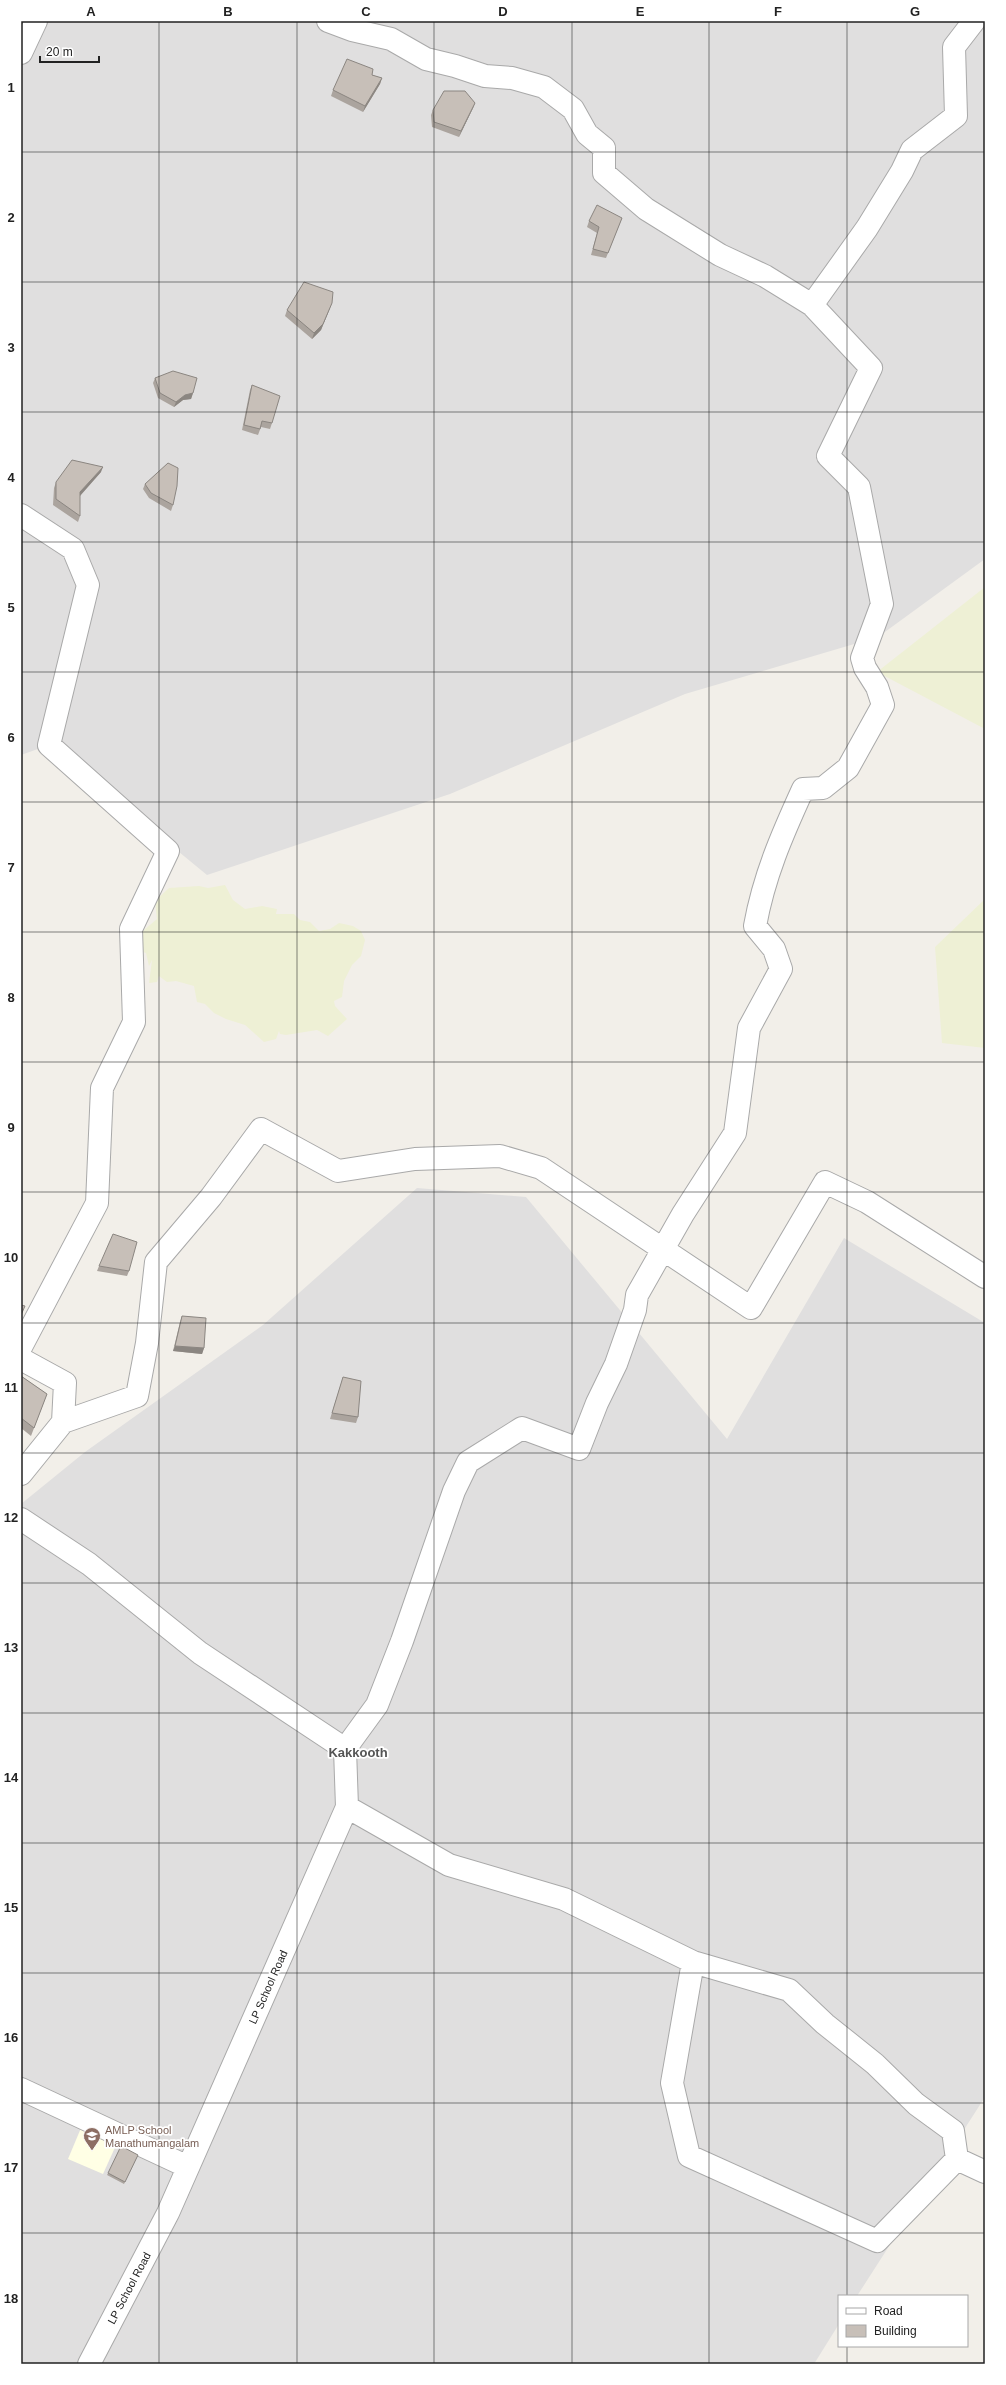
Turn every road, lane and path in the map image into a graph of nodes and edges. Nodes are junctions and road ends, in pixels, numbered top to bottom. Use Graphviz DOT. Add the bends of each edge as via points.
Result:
graph roads {
  1 [pos="36,21"];
  2 [pos="328,21"];
  3 [pos="974,21"];
  4 [pos="21,53"];
  5 [pos="812,305"];
  6 [pos="21,515"];
  7 [pos="663,1249"];
  8 [pos="985,1277"];
  9 [pos="21,1347"];
  10 [pos="21,1359"];
  11 [pos="63,1422"];
  12 [pos="21,1474"];
  13 [pos="21,1519"];
  14 [pos="345,1749"];
  15 [pos="347,1807"];
  16 [pos="693,1962"];
  17 [pos="21,2088"];
  18 [pos="957,2159"];
  19 [pos="188,2167"];
  20 [pos="985,2172"];
  21 [pos="89,2364"];
  1 -- 4 [label="street"];
  2 -- 5 [label="street" via="391,40 426,59 485,76 512,78 544,87 573,109 587,134 604,148 604,173 646,209 720,255 765,276"];
  3 -- 5 [label="street" via="954,47 956,116 912,150 867,228"];
  5 -- 7 [label="street" via="871,368 828,456 860,487 882,604 862,658 883,705 848,768 823,788 803,789 784,830 761,891 755,926 774,949 781,969 749,1028 735,1133"];
  6 -- 9 [label="street" via="73,549 88,585 49,745 168,851 131,929 134,1022 102,1088 97,1203"];
  7 -- 8 [label="street" via="751,1308 825,1182 867,1202"];
  7 -- 11 [label="street" via="541,1168 500,1156 415,1158 338,1171 261,1129 211,1197 156,1262 147,1343 137,1396"];
  7 -- 14 [label="street" via="637,1295 635,1310 616,1364 578,1449 522,1428 468,1462 454,1491 377,1705"];
  10 -- 11 [label="street" via="65,1383"];
  11 -- 12 [label="street"];
  13 -- 14 [label="street" via="89,1564 200,1653"];
  14 -- 15 [label="street"];
  15 -- 16 [label="street" via="450,1865 564,1899"];
  15 -- 19 [label="street, LP School Road"];
  16 -- 18 [label="street" via="790,1990 825,2024 876,2064 916,2104 953,2131"];
  16 -- 18 [label="street" via="672,2083 689,2156 877,2241"];
  17 -- 19 [label="street"];
  18 -- 20 [label="street"];
  19 -- 21 [label="street, LP School Road" via="168,2213"];
}
